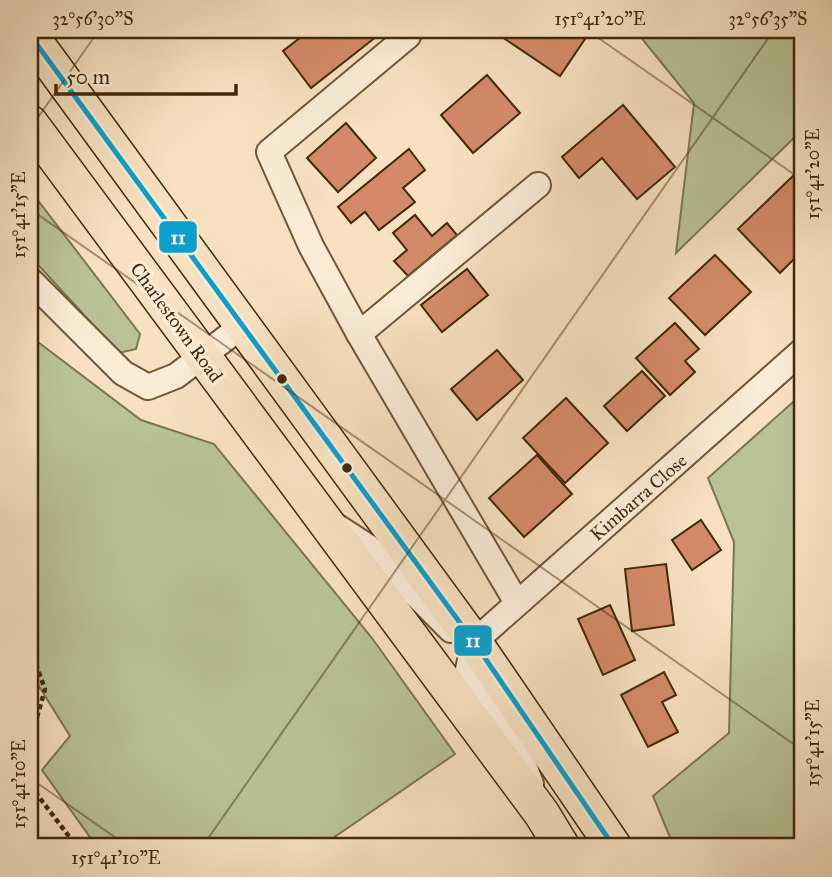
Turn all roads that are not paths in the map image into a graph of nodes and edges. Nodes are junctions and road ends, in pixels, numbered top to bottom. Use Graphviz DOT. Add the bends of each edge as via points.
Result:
graph roads {
  1 [pos="30,35"];
  2 [pos="408,36"];
  3 [pos="30,123"];
  4 [pos="538,185"];
  5 [pos="30,280"];
  6 [pos="242,326"];
  7 [pos="359,334"];
  8 [pos="802,351"];
  9 [pos="201,356"];
  10 [pos="326,520"];
  11 [pos="517,603"];
  12 [pos="474,642"];
  13 [pos="542,814"];
  14 [pos="562,847"];
  15 [pos="614,847"];
  1 -- 6 [label="highway, Charlestown Road"];
  2 -- 7 [label="street" via="270,152 312,246"];
  3 -- 9 [label="highway, Charlestown Road"];
  4 -- 7 [label="street"];
  5 -- 9 [label="street" via="136,383 148,387 161,384"];
  6 -- 9 [label="street"];
  6 -- 12 [label="highway, Charlestown Road"];
  7 -- 11 [label="street"];
  8 -- 11 [label="street, Kimbarra Close"];
  9 -- 10 [label="highway, Charlestown Road"];
  10 -- 12 [label="street, Charlestown Road" via="367,546 446,627"];
  10 -- 13 [label="highway, Charlestown Road"];
  11 -- 12 [label="street, Kimbarra Close"];
  12 -- 13 [label="street, Charlestown Road" via="467,674 515,741"];
  12 -- 15 [label="highway, Charlestown Road"];
  13 -- 14 [label="highway, Charlestown Road"];
}
